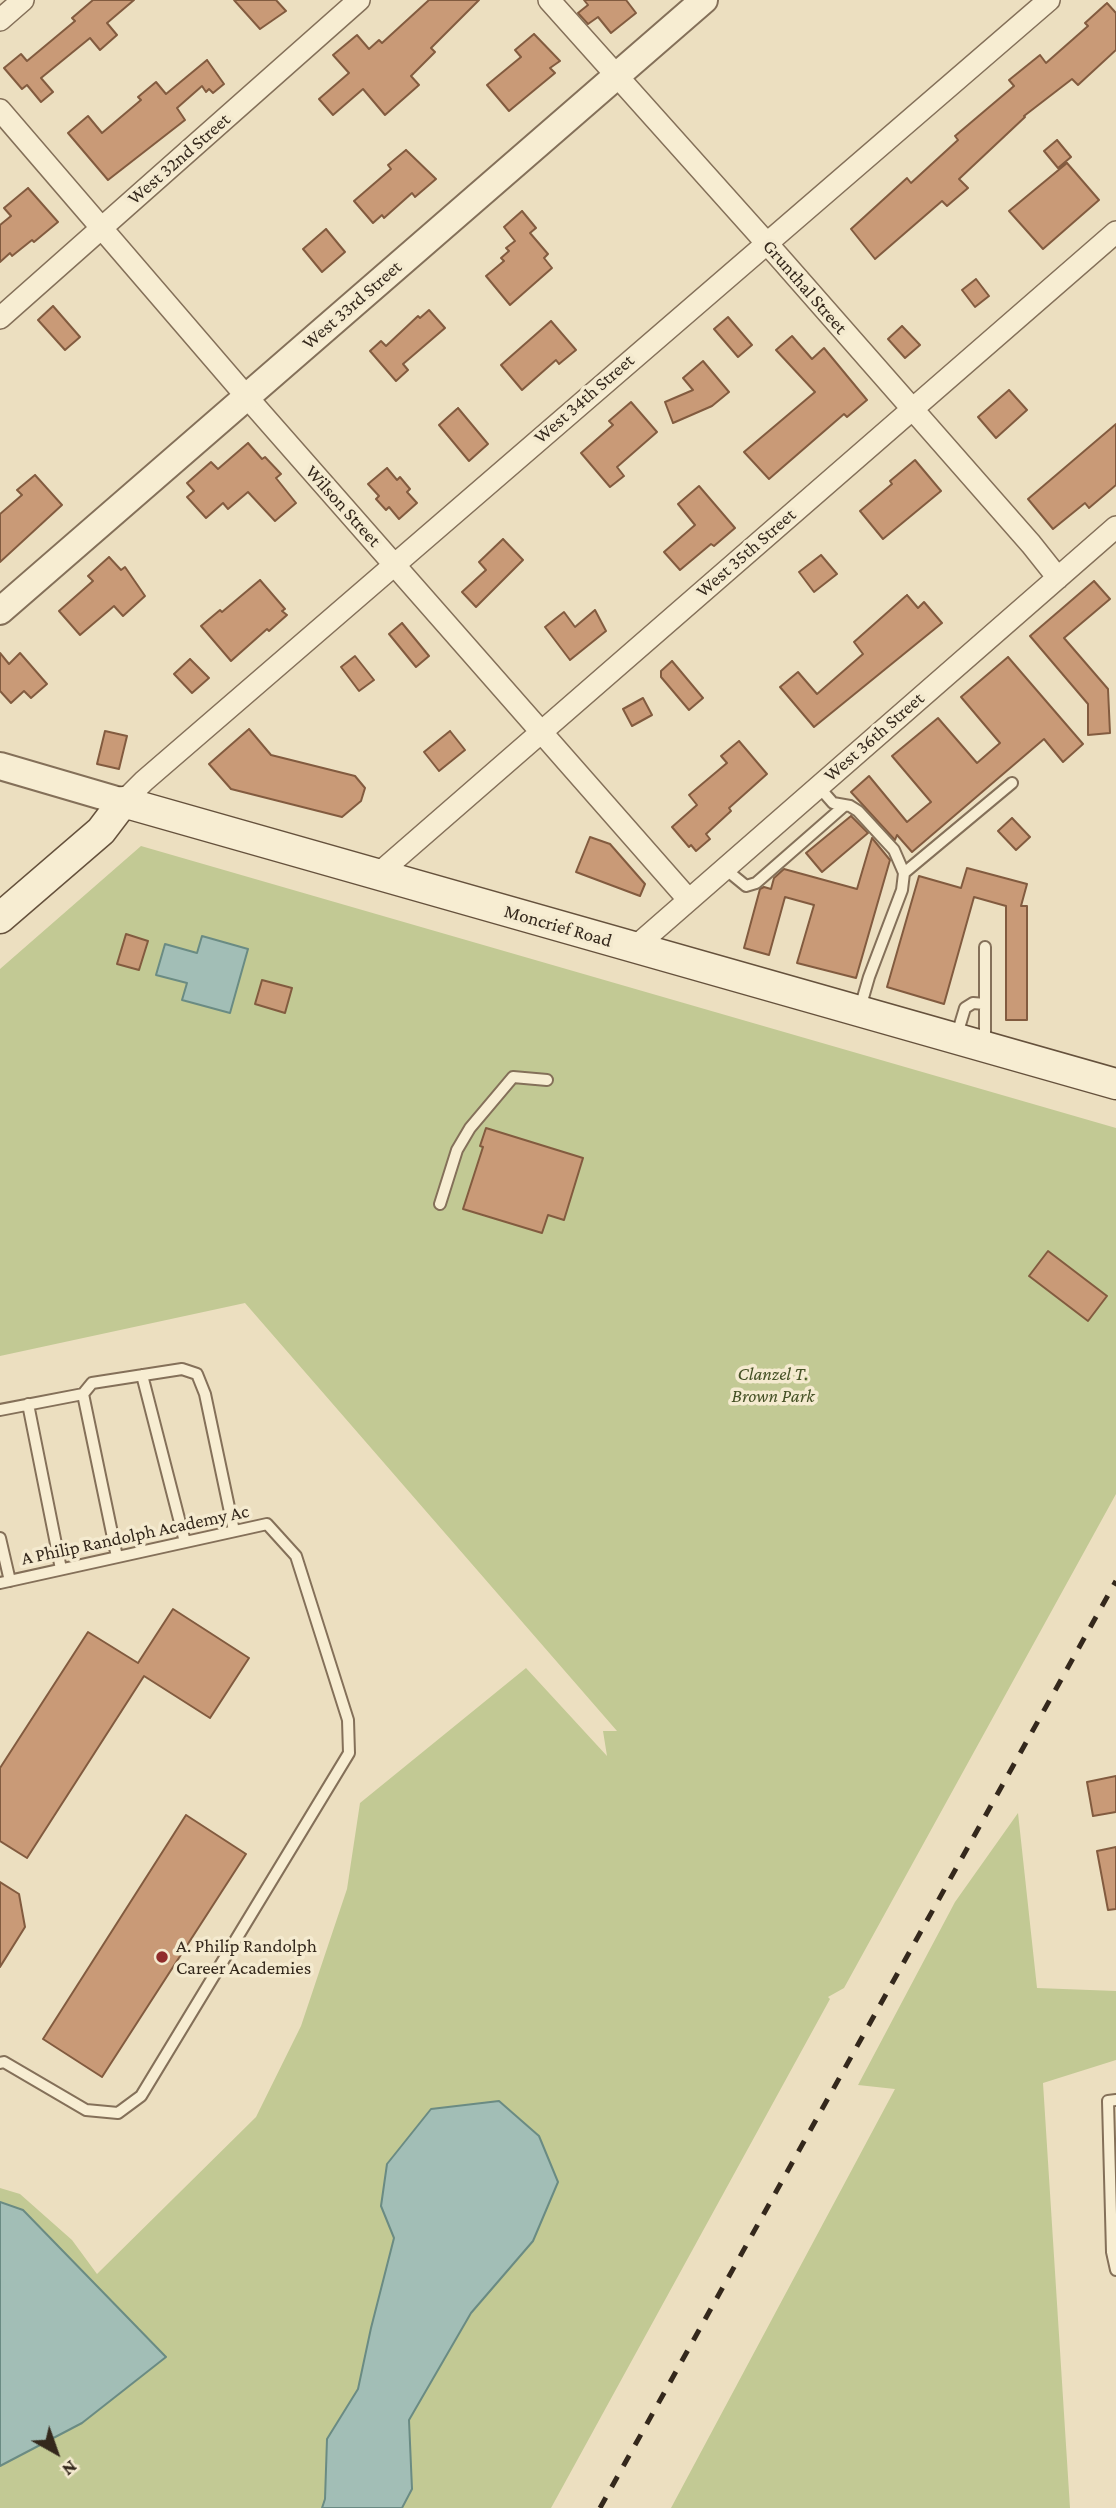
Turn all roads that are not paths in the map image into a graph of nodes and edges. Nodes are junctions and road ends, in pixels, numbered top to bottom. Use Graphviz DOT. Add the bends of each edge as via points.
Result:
graph roads {
  1 [pos="23,0"];
  2 [pos="359,0"];
  3 [pos="549,0"];
  4 [pos="704,0"];
  5 [pos="1049,0"];
  6 [pos="0,20"];
  7 [pos="617,76"];
  8 [pos="0,110"];
  9 [pos="103,227"];
  10 [pos="1116,232"];
  11 [pos="766,242"];
  12 [pos="0,318"];
  13 [pos="246,396"];
  14 [pos="912,409"];
  15 [pos="1114,533"];
  16 [pos="394,564"];
  17 [pos="1058,578"];
  18 [pos="0,611"];
  19 [pos="541,732"];
  20 [pos="0,766"];
  21 [pos="1012,783"];
  22 [pos="818,786"];
  23 [pos="123,803"];
  24 [pos="844,806"];
  25 [pos="724,868"];
  26 [pos="904,873"];
  27 [pos="377,875"];
  28 [pos="688,899"];
  29 [pos="0,918"];
  30 [pos="985,947"];
  31 [pos="634,948"];
  32 [pos="985,1003"];
  33 [pos="859,1011"];
  34 [pos="955,1039"];
  35 [pos="985,1046"];
  36 [pos="547,1080"];
  37 [pos="1116,1084"];
  38 [pos="440,1204"];
  39 [pos="142,1375"];
  40 [pos="83,1394"];
  41 [pos="28,1404"];
  42 [pos="0,1410"];
  43 [pos="234,1531"];
  44 [pos="0,1538"];
  45 [pos="185,1542"];
  46 [pos="117,1557"];
  47 [pos="61,1569"];
  48 [pos="5,1582"];
  49 [pos="0,2063"];
  50 [pos="1116,2100"];
  51 [pos="1116,2270"];
  1 -- 6 [label="street"];
  2 -- 9 [label="street, West 32nd Street"];
  3 -- 7 [label="street, Grunthal Street"];
  4 -- 7 [label="street, West 33rd Street"];
  5 -- 11 [label="street, West 34th Street"];
  7 -- 11 [label="street, Grunthal Street"];
  7 -- 13 [label="street, West 33rd Street"];
  8 -- 9 [label="street, Wilson Street"];
  9 -- 12 [label="street, West 32nd Street"];
  9 -- 13 [label="street, Wilson Street"];
  10 -- 14 [label="street, West 35th Street"];
  11 -- 14 [label="street, Grunthal Street"];
  11 -- 16 [label="street, West 34th Street"];
  13 -- 16 [label="street, Wilson Street"];
  13 -- 18 [label="street, West 33rd Street"];
  14 -- 17 [label="street, Grunthal Street"];
  14 -- 19 [label="street, West 35th Street"];
  15 -- 17 [label="street, West 36th Street"];
  16 -- 19 [label="street, Wilson Street"];
  16 -- 23 [label="street, West 34th Street"];
  17 -- 22 [label="street, West 36th Street"];
  19 -- 27 [label="street, West 35th Street"];
  19 -- 28 [label="street, Wilson Street"];
  20 -- 23 [label="street, Moncrief Road"];
  21 -- 26 [label="lane"];
  22 -- 24 [label="lane" via="833,803"];
  22 -- 25 [label="street, West 36th Street"];
  23 -- 27 [label="main road, Moncrief Road"];
  23 -- 29 [label="main road" via="101,831"];
  24 -- 25 [label="lane" via="756,883 746,886"];
  24 -- 26 [label="lane" via="859,811 894,850"];
  25 -- 28 [label="street, West 36th Street"];
  26 -- 33 [label="lane"];
  27 -- 31 [label="main road, Moncrief Road"];
  28 -- 31 [label="street, West 36th Street"];
  30 -- 32 [label="lane"];
  31 -- 33 [label="main road, Moncrief Road"];
  32 -- 34 [label="lane" via="965,1007"];
  32 -- 35 [label="lane"];
  33 -- 34 [label="main road, Moncrief Road"];
  34 -- 35 [label="main road, Moncrief Road"];
  35 -- 37 [label="main road, Moncrief Road"];
  36 -- 38 [label="lane" via="513,1077 457,1150"];
  39 -- 40 [label="lane" via="92,1383"];
  39 -- 43 [label="lane" via="183,1369 197,1374"];
  39 -- 45 [label="lane"];
  40 -- 41 [label="lane"];
  40 -- 46 [label="lane"];
  41 -- 42 [label="lane"];
  41 -- 47 [label="lane"];
  43 -- 45 [label="lane, A Philip Randolph Academy Ac"];
  43 -- 49 [label="lane, A Philip Randolph Academy Ac" via="267,1524 296,1556 348,1720 349,1753 141,2096 118,2113 86,2110"];
  44 -- 48 [label="lane"];
  45 -- 46 [label="lane, A Philip Randolph Academy Ac"];
  46 -- 47 [label="lane, A Philip Randolph Academy Ac"];
  47 -- 48 [label="lane, A Philip Randolph Academy Ac"];
  50 -- 51 [label="lane" via="1108,2101"];
}
